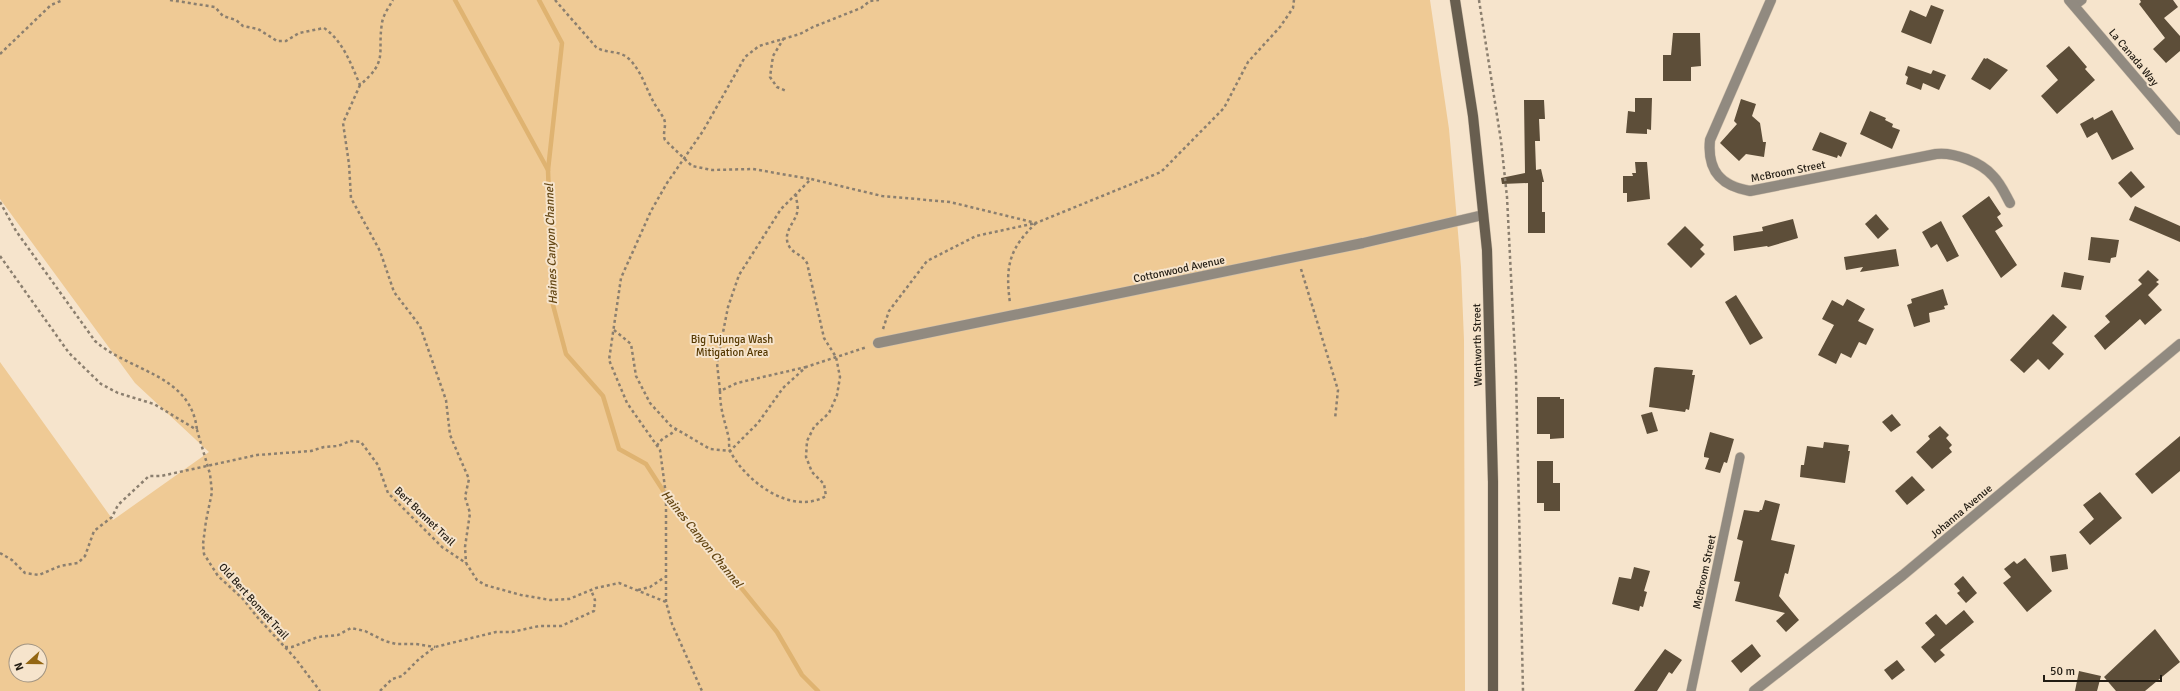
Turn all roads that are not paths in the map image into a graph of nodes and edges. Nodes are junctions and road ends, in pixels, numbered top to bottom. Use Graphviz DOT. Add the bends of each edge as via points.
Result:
graph roads {
  1 [pos="1455,0"];
  2 [pos="1771,0"];
  3 [pos="2075,2"];
  4 [pos="2180,130"];
  5 [pos="2010,203"];
  6 [pos="1483,214"];
  7 [pos="878,343"];
  8 [pos="2180,344"];
  9 [pos="1740,457"];
  10 [pos="1493,691"];
  11 [pos="1691,691"];
  12 [pos="1754,691"];
  1 -- 6 [label="main road, Wentworth Street"];
  2 -- 5 [label="street, McBroom Street" via="1710,140 1711,164 1726,184 1750,191 1950,153 1984,168 1994,176"];
  3 -- 4 [label="street, La Canada Way"];
  6 -- 7 [label="street, Cottonwood Avenue" via="1297,257"];
  6 -- 10 [label="main road, Wentworth Street" via="1487,250 1493,482"];
  8 -- 12 [label="street, Johanna Avenue" via="1903,575"];
  9 -- 11 [label="lane, McBroom Street"];
}
